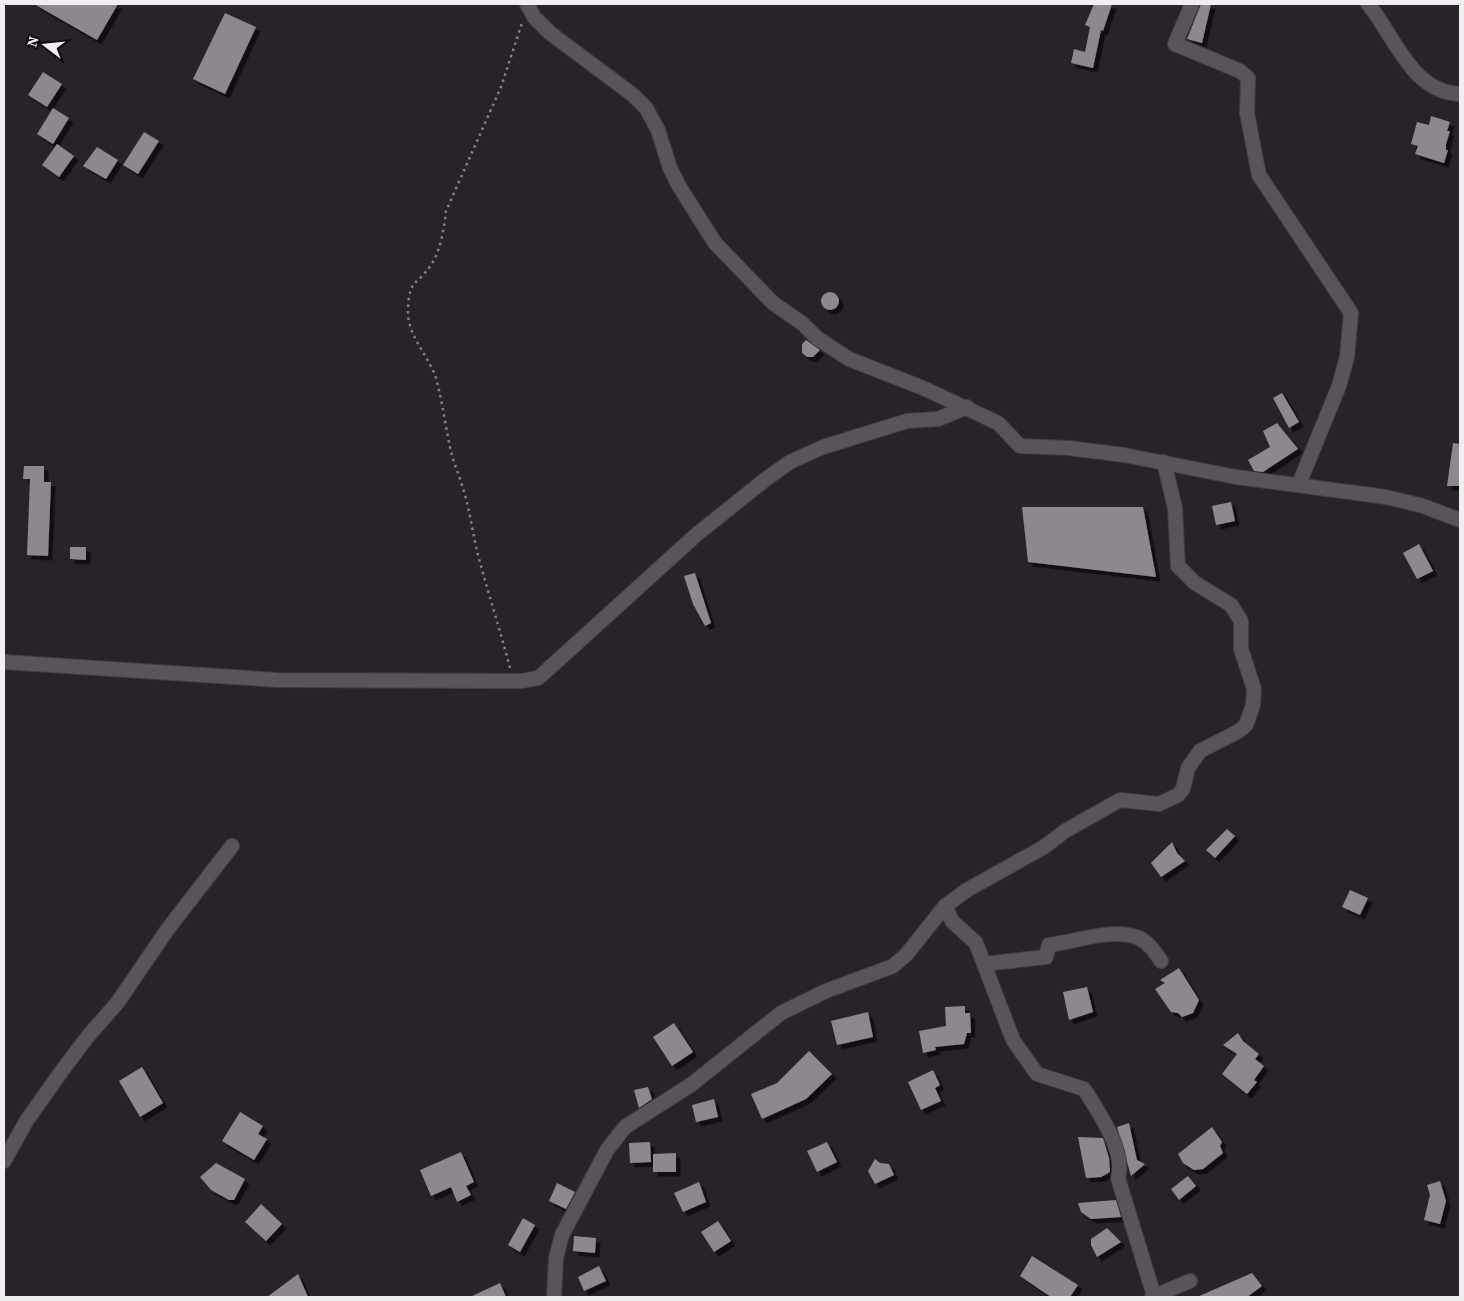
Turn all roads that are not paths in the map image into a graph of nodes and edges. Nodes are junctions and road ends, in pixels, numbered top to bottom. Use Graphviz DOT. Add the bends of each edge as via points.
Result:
graph roads {
  1 [pos="527,4"];
  2 [pos="1192,4"];
  3 [pos="1368,4"];
  4 [pos="1460,94"];
  5 [pos="967,407"];
  6 [pos="1164,462"];
  7 [pos="1299,484"];
  8 [pos="1460,520"];
  9 [pos="4,662"];
  10 [pos="232,846"];
  11 [pos="945,906"];
  12 [pos="1161,961"];
  13 [pos="984,964"];
  14 [pos="4,1161"];
  15 [pos="1190,1280"];
  16 [pos="554,1297"];
  17 [pos="1153,1297"];
  1 -- 5 [label="street" via="534,17 550,33 634,95 646,108 679,186 715,243 773,303 849,359"];
  2 -- 7 [label="street" via="1176,44 1240,71 1248,78 1247,113 1258,175 1351,313 1347,356 1339,386"];
  3 -- 4 [label="street" via="1423,81 1448,93"];
  5 -- 6 [label="street" via="998,422 1020,446 1069,448"];
  5 -- 9 [label="street" via="938,419 907,421 823,446 790,462 696,535 534,679 278,680"];
  6 -- 7 [label="street" via="1236,477"];
  6 -- 11 [label="street" via="1175,508 1178,566 1195,583 1231,605 1241,621 1241,649 1254,689 1253,705 1246,724 1200,751 1188,768 1178,795 1159,804 1120,800"];
  7 -- 8 [label="street" via="1386,497"];
  10 -- 14 [label="street" via="167,930 118,1002 64,1068 27,1120"];
  11 -- 13 [label="street" via="952,921 976,943"];
  11 -- 16 [label="street" via="906,954 892,966 826,991 781,1013 692,1084 616,1136 562,1235 556,1258"];
  12 -- 13 [label="street" via="1144,942 1117,935 1049,945 1046,957"];
  13 -- 17 [label="street" via="1014,1040 1037,1074 1084,1089 1111,1134 1121,1170 1118,1178"];
  15 -- 17 [label="street"];
}
